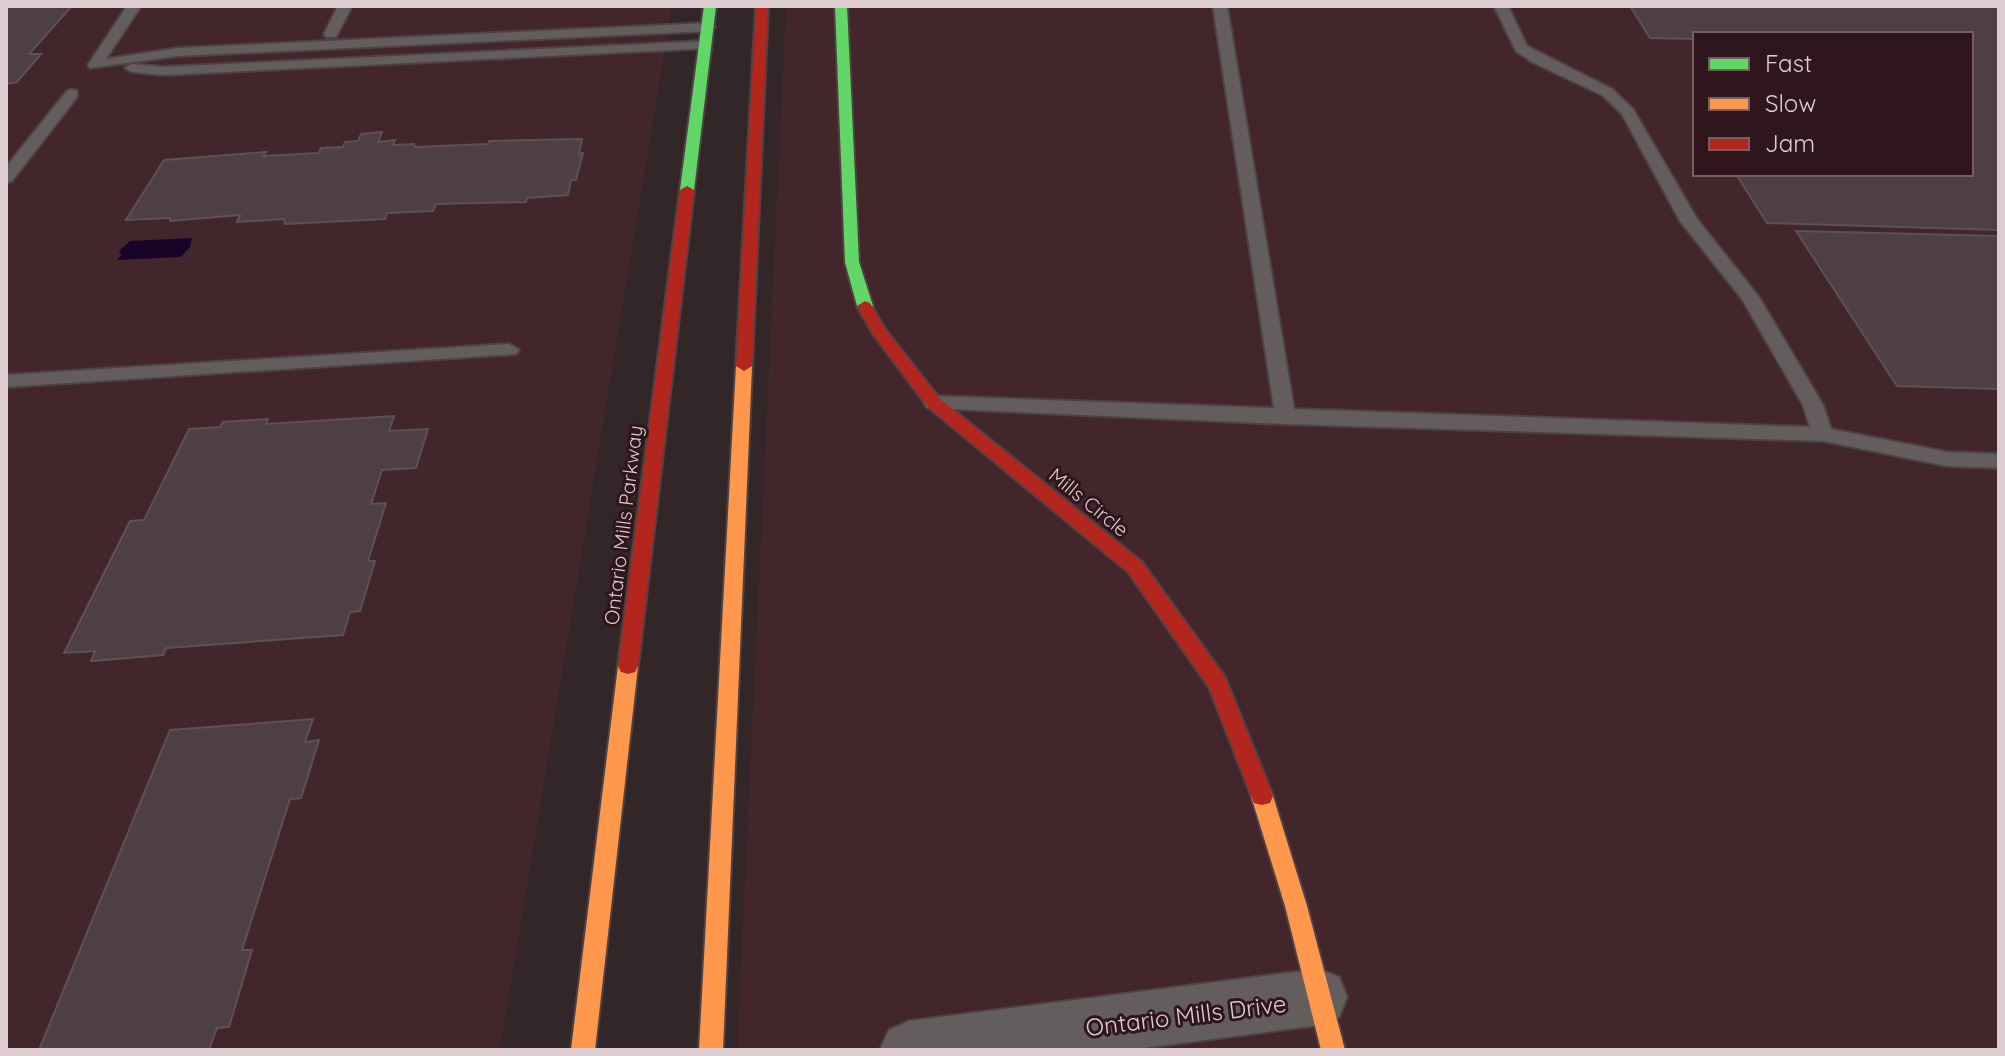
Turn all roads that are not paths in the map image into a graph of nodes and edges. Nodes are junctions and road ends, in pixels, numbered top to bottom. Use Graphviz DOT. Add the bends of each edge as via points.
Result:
graph roads {
  1 [pos="134,6"];
  2 [pos="345,6"];
  3 [pos="710,6"];
  4 [pos="762,6"];
  5 [pos="841,6"];
  6 [pos="1220,6"];
  7 [pos="1501,6"];
  8 [pos="331,34"];
  9 [pos="707,36"];
  10 [pos="72,94"];
  11 [pos="6,178"];
  12 [pos="509,350"];
  13 [pos="6,381"];
  14 [pos="934,403"];
  15 [pos="1285,417"];
  16 [pos="1823,434"];
  17 [pos="1999,461"];
  18 [pos="1326,1024"];
  19 [pos="583,1050"];
  20 [pos="711,1050"];
  21 [pos="909,1050"];
  1 -- 9 [label="lane" via="95,65 164,71"];
  2 -- 8 [label="lane"];
  3 -- 9 [label="main road, Ontario Mills Parkway"];
  4 -- 20 [label="main road"];
  5 -- 14 [label="main road, Mills Circle" via="852,262 878,331"];
  6 -- 15 [label="lane"];
  7 -- 16 [label="lane" via="1521,48 1620,101 1689,221 1750,297 1813,405"];
  9 -- 19 [label="main road, Ontario Mills Parkway"];
  10 -- 11 [label="lane"];
  12 -- 13 [label="lane"];
  14 -- 15 [label="lane"];
  14 -- 18 [label="main road, Mills Circle" via="1135,567 1218,683 1253,766"];
  15 -- 16 [label="lane"];
  16 -- 17 [label="lane" via="1947,459"];
  18 -- 21 [label="street, Ontario Mills Drive"];
}
